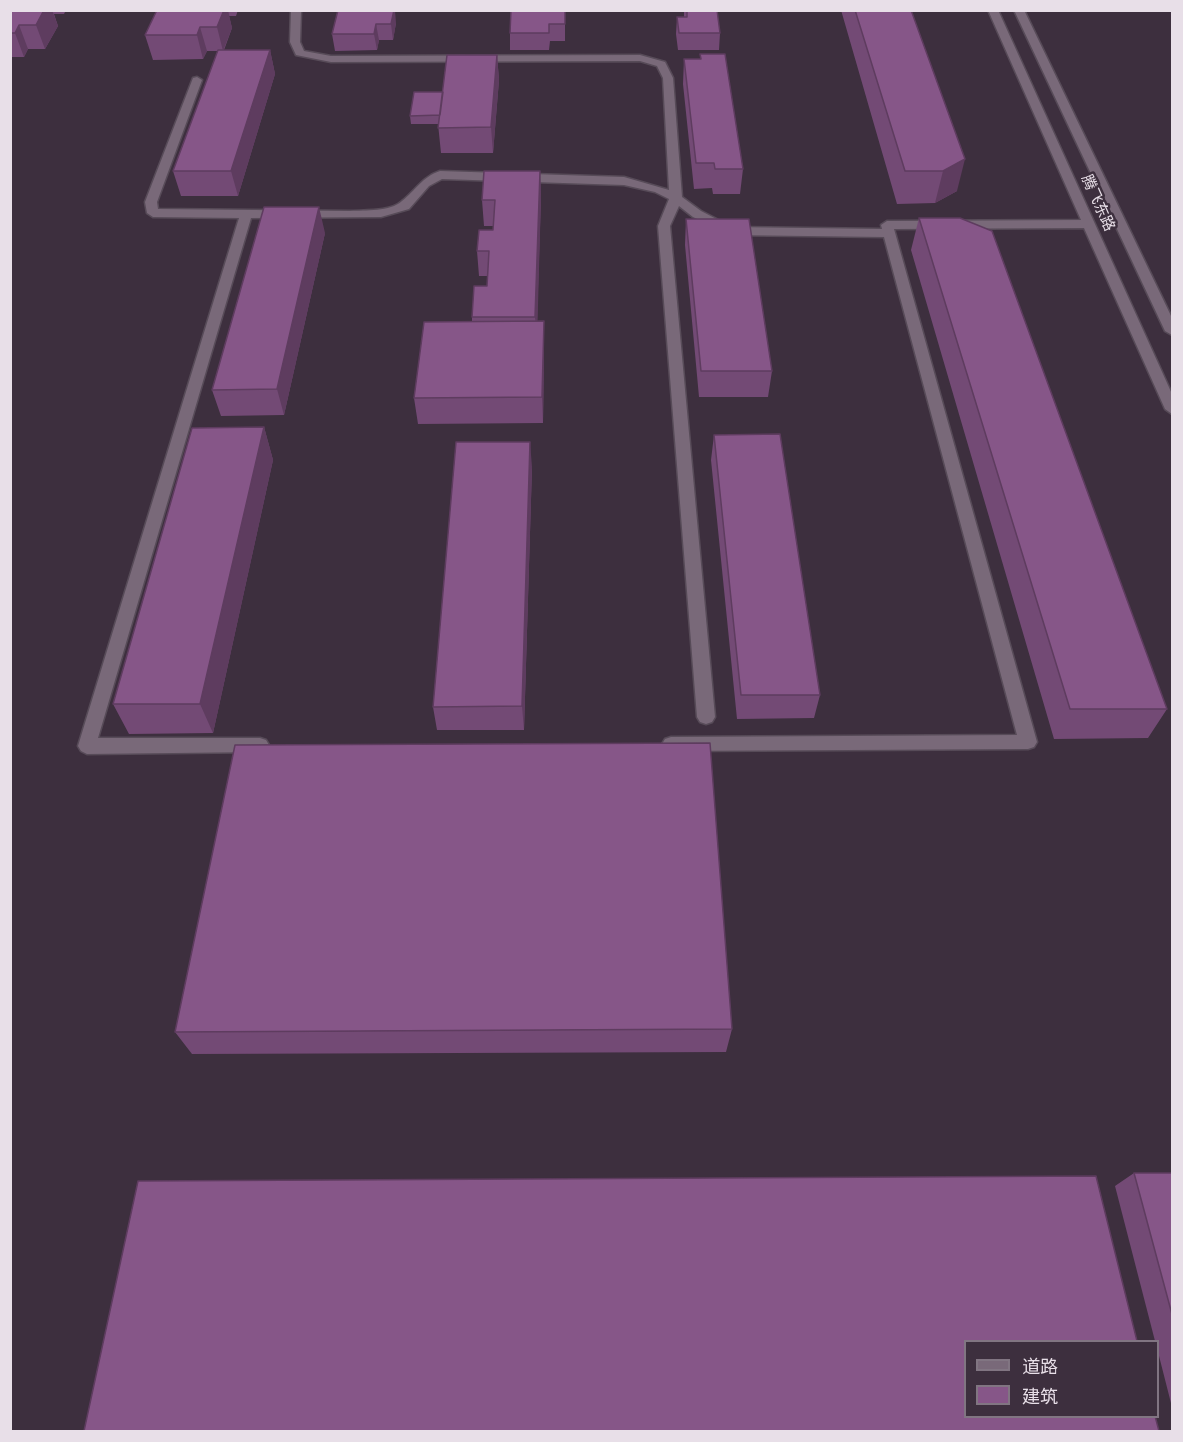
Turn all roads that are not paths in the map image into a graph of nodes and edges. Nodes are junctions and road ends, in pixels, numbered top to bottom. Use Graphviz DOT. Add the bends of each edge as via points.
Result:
graph roads {
  1 [pos="296,10"];
  2 [pos="993,10"];
  3 [pos="1019,10"];
  4 [pos="197,80"];
  5 [pos="676,198"];
  6 [pos="246,214"];
  7 [pos="1089,224"];
  8 [pos="889,233"];
  9 [pos="1173,331"];
  10 [pos="1173,409"];
  11 [pos="706,717"];
  12 [pos="659,744"];
  13 [pos="278,745"];
  1 -- 5 [label="street" via="295,42 300,52 313,57 640,58 661,64 668,78"];
  2 -- 7 [label="street, 腾飞东路"];
  3 -- 9 [label="street, 腾飞东路"];
  4 -- 6 [label="street" via="152,202 153,213"];
  5 -- 6 [label="street" via="659,189 624,181 440,175 424,183 405,206 381,213"];
  5 -- 8 [label="street" via="730,231"];
  5 -- 11 [label="street" via="664,226"];
  6 -- 13 [label="street" via="87,746"];
  7 -- 8 [label="street" via="887,225"];
  7 -- 10 [label="street, 腾飞东路"];
  8 -- 12 [label="street" via="1028,742"];
}
